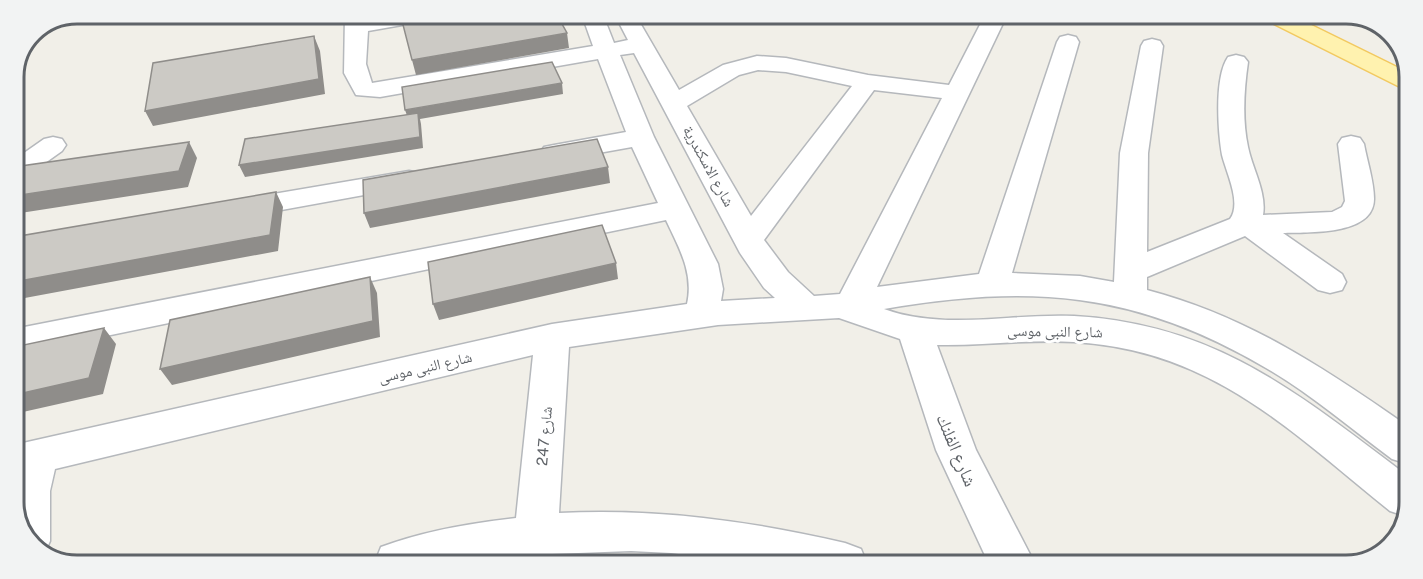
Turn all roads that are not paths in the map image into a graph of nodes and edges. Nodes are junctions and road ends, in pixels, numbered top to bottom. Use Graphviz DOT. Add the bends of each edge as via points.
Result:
graph roads {
  1 [pos="357,24"];
  2 [pos="596,24"];
  3 [pos="630,24"];
  4 [pos="992,24"];
  5 [pos="1292,24"];
  6 [pos="1068,42"];
  7 [pos="641,45"];
  8 [pos="1152,46"];
  9 [pos="607,50"];
  10 [pos="1236,62"];
  11 [pos="1399,77"];
  12 [pos="868,82"];
  13 [pos="957,93"];
  14 [pos="674,103"];
  15 [pos="641,137"];
  16 [pos="1351,144"];
  17 [pos="53,145"];
  18 [pos="525,158"];
  19 [pos="24,165"];
  20 [pos="432,175"];
  21 [pos="674,209"];
  22 [pos="211,214"];
  23 [pos="1246,225"];
  24 [pos="749,240"];
  25 [pos="1330,282"];
  26 [pos="1130,283"];
  27 [pos="992,284"];
  28 [pos="847,305"];
  29 [pos="805,307"];
  30 [pos="701,315"];
  31 [pos="915,330"];
  32 [pos="552,338"];
  33 [pos="24,340"];
  34 [pos="1399,442"];
  35 [pos="26,459"];
  36 [pos="1399,493"];
  37 [pos="26,517"];
  38 [pos="536,535"];
  39 [pos="421,555"];
  40 [pos="807,555"];
  41 [pos="1008,555"];
  1 -- 9 [label="street" via="354,72 365,90"];
  2 -- 9 [label="street"];
  3 -- 7 [label="street, شارع الاسكندرية"];
  4 -- 13 [label="street"];
  5 -- 11 [label="main road"];
  6 -- 27 [label="street"];
  7 -- 9 [label="street"];
  7 -- 14 [label="street, شارع الاسكندرية"];
  8 -- 26 [label="street" via="1134,153"];
  9 -- 15 [label="street"];
  10 -- 23 [label="street" via="1231,118 1249,208"];
  12 -- 13 [label="street"];
  12 -- 14 [label="street" via="757,63 731,70"];
  12 -- 24 [label="street"];
  13 -- 28 [label="street"];
  14 -- 24 [label="street, شارع الاسكندرية"];
  15 -- 18 [label="street"];
  15 -- 21 [label="street"];
  16 -- 23 [label="street" via="1360,201 1354,213 1337,221"];
  17 -- 19 [label="street"];
  20 -- 22 [label="street"];
  21 -- 30 [label="street" via="706,276"];
  21 -- 33 [label="street"];
  23 -- 25 [label="street"];
  23 -- 26 [label="street"];
  24 -- 29 [label="street, شارع الاسكندرية" via="776,280"];
  26 -- 27 [label="street, شارع النبى موسى"];
  26 -- 34 [label="street, شارع النبى موسى" via="1168,307 1246,340 1316,382"];
  27 -- 28 [label="street, شارع النبى موسى"];
  28 -- 29 [label="street, شارع النبى موسى"];
  28 -- 31 [label="street, شارع النبى موسى" via="877,320"];
  29 -- 30 [label="street, شارع النبى موسى"];
  30 -- 32 [label="street, شارع النبى موسى"];
  31 -- 36 [label="street, شارع النبى موسى" via="1074,329 1150,341 1190,354 1231,371 1291,409"];
  31 -- 41 [label="street, شارع الفلنك" via="947,430 972,489"];
  32 -- 35 [label="street, شارع النبى موسى"];
  32 -- 38 [label="street, شارع 247"];
  35 -- 37 [label="street"];
  38 -- 39 [label="street"];
  38 -- 40 [label="street" via="623,531 709,537"];
}
